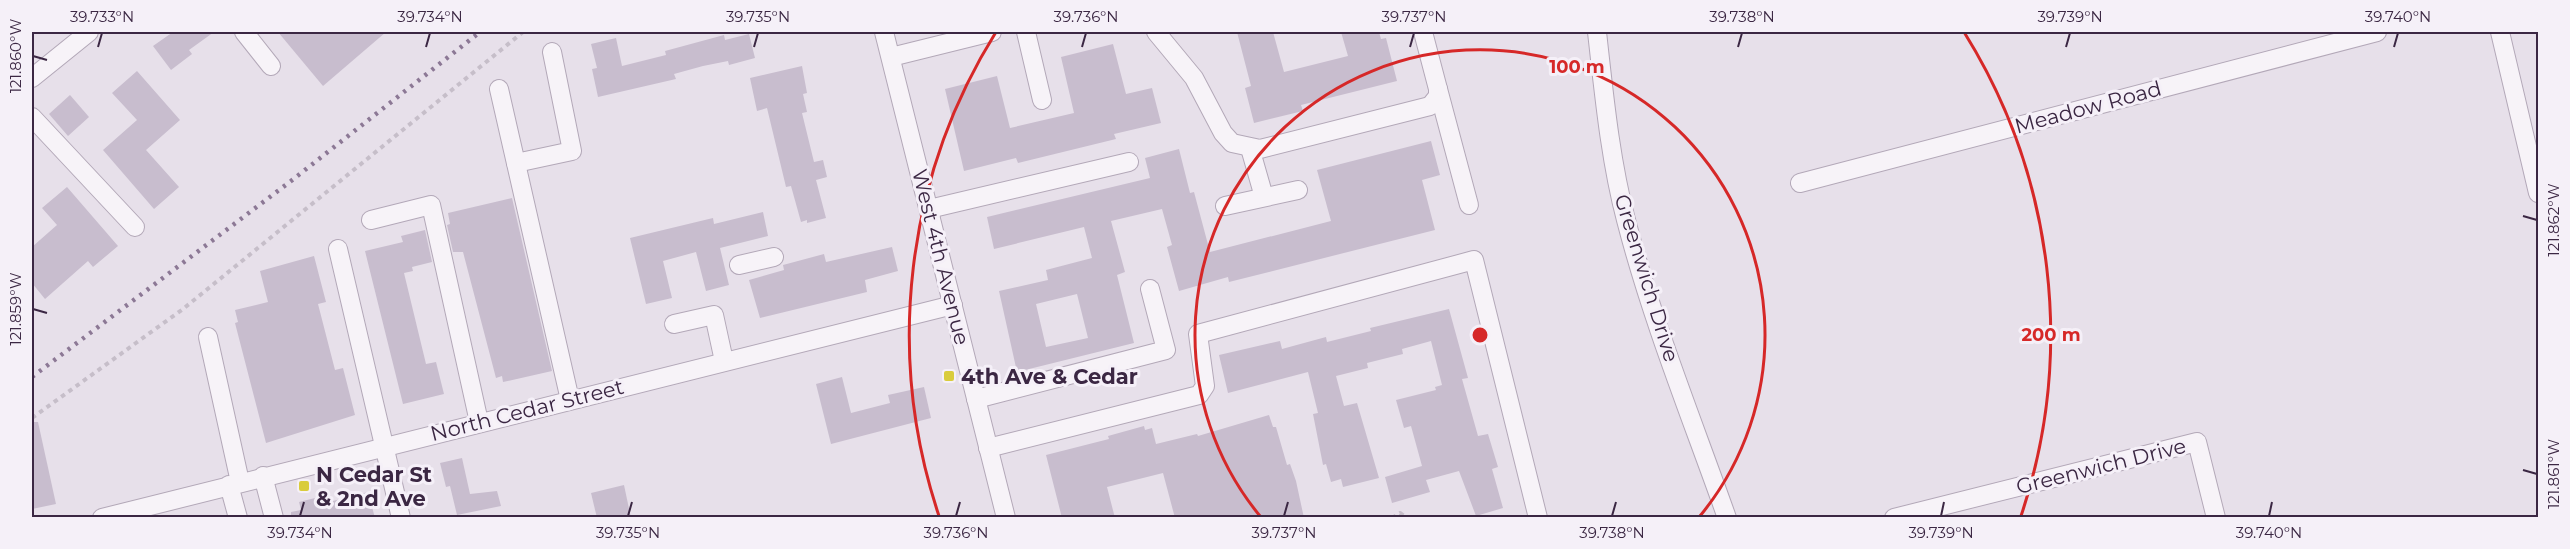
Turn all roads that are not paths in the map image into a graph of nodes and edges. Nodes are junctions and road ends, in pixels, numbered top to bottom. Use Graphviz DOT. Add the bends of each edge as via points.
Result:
graph roads {
  1 [pos="88,32"];
  2 [pos="244,32"];
  3 [pos="884,32"];
  4 [pos="992,32"];
  5 [pos="1026,32"];
  6 [pos="1156,32"];
  7 [pos="1424,32"];
  8 [pos="1597,32"];
  9 [pos="2377,32"];
  10 [pos="2500,32"];
  11 [pos="552,52"];
  12 [pos="891,57"];
  13 [pos="270,66"];
  14 [pos="32,78"];
  15 [pos="499,89"];
  16 [pos="1438,89"];
  17 [pos="1042,100"];
  18 [pos="32,117"];
  19 [pos="1250,148"];
  20 [pos="1129,162"];
  21 [pos="516,163"];
  22 [pos="1800,183"];
  23 [pos="1298,190"];
  24 [pos="2538,193"];
  25 [pos="1264,197"];
  26 [pos="1469,204"];
  27 [pos="1225,206"];
  28 [pos="929,209"];
  29 [pos="371,220"];
  30 [pos="135,227"];
  31 [pos="338,249"];
  32 [pos="774,257"];
  33 [pos="739,265"];
  34 [pos="1150,289"];
  35 [pos="953,305"];
  36 [pos="674,324"];
  37 [pos="208,337"];
  38 [pos="724,361"];
  39 [pos="976,399"];
  40 [pos="570,400"];
  41 [pos="479,422"];
  42 [pos="382,446"];
  43 [pos="988,448"];
  44 [pos="263,477"];
  45 [pos="235,484"];
  46 [pos="143,512"];
  47 [pos="102,518"];
  48 [pos="237,518"];
  49 [pos="274,518"];
  50 [pos="401,518"];
  51 [pos="1006,518"];
  52 [pos="1538,518"];
  53 [pos="1727,518"];
  54 [pos="1894,518"];
  55 [pos="2216,518"];
  1 -- 14 [label="street"];
  2 -- 13 [label="street"];
  3 -- 12 [label="street, West 4th Avenue"];
  4 -- 12 [label="street"];
  5 -- 17 [label="street"];
  6 -- 19 [label="street" via="1194,78 1223,133 1232,143"];
  7 -- 16 [label="street"];
  8 -- 53 [label="street, Greenwich Drive" via="1607,124 1626,219 1651,305"];
  9 -- 22 [label="street, Meadow Road"];
  10 -- 24 [label="street"];
  11 -- 21 [label="street" via="572,151"];
  12 -- 28 [label="street, West 4th Avenue"];
  15 -- 21 [label="street"];
  16 -- 19 [label="street" via="1430,106 1260,149"];
  16 -- 26 [label="street"];
  18 -- 30 [label="street"];
  19 -- 25 [label="street"];
  20 -- 28 [label="street"];
  21 -- 40 [label="street"];
  23 -- 25 [label="street"];
  25 -- 27 [label="street"];
  28 -- 35 [label="street, West 4th Avenue"];
  29 -- 41 [label="street" via="431,205"];
  31 -- 42 [label="street"];
  32 -- 33 [label="street"];
  34 -- 39 [label="street" via="1166,350"];
  35 -- 38 [label="street, North Cedar Street"];
  35 -- 39 [label="street, West 4th Avenue"];
  36 -- 38 [label="street" via="714,315"];
  37 -- 45 [label="street"];
  38 -- 40 [label="street, North Cedar Street"];
  39 -- 43 [label="street, West 4th Avenue"];
  40 -- 41 [label="street, North Cedar Street"];
  41 -- 42 [label="street, North Cedar Street"];
  42 -- 44 [label="street, North Cedar Street"];
  42 -- 50 [label="street"];
  43 -- 51 [label="street, West 4th Avenue"];
  43 -- 52 [label="street" via="1199,394 1205,386 1198,334 1474,260"];
  44 -- 45 [label="street, North Cedar Street"];
  44 -- 49 [label="street"];
  45 -- 46 [label="street, North Cedar Street"];
  45 -- 48 [label="street"];
  46 -- 47 [label="street, North Cedar Street"];
  54 -- 55 [label="street, Greenwich Drive" via="2198,442"];
}
